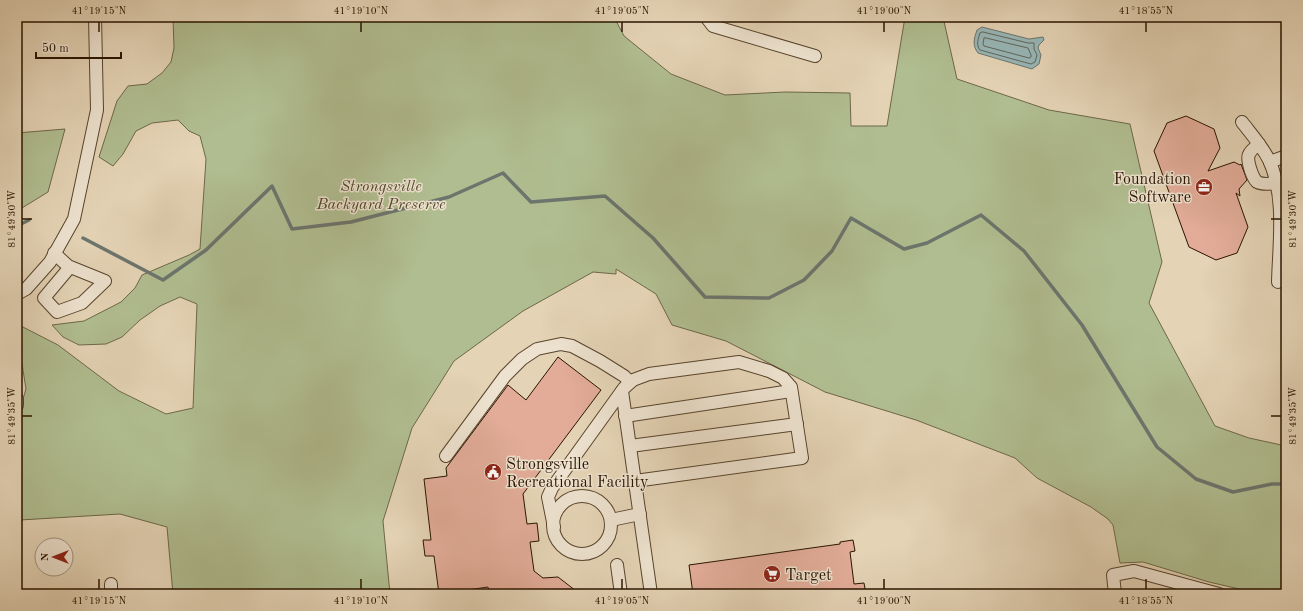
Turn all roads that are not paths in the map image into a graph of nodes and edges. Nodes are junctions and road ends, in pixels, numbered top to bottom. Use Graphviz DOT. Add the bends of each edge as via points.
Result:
graph roads {
  1 [pos="95,17"];
  2 [pos="706,17"];
  3 [pos="815,56"];
  4 [pos="1242,122"];
  5 [pos="1259,144"];
  6 [pos="1286,156"];
  7 [pos="1270,162"];
  8 [pos="1276,183"];
  9 [pos="54,253"];
  10 [pos="70,267"];
  11 [pos="1278,282"];
  12 [pos="17,294"];
  13 [pos="626,387"];
  14 [pos="791,391"];
  15 [pos="17,399"];
  16 [pos="17,405"];
  17 [pos="625,416"];
  18 [pos="797,424"];
  19 [pos="630,446"];
  20 [pos="446,456"];
  21 [pos="635,481"];
  22 [pos="640,514"];
  23 [pos="611,520"];
  24 [pos="554,528"];
  25 [pos="617,565"];
  26 [pos="621,594"];
  27 [pos="651,594"];
  28 [pos="1115,594"];
  29 [pos="1218,594"];
  1 -- 9 [label="street" via="97,110 74,218"];
  2 -- 3 [label="street" via="713,26"];
  4 -- 5 [label="street"];
  5 -- 7 [label="street"];
  5 -- 8 [label="street" via="1249,154 1248,161 1254,178 1262,183"];
  6 -- 7 [label="street"];
  7 -- 8 [label="street"];
  8 -- 11 [label="street" via="1280,212"];
  9 -- 10 [label="street"];
  9 -- 12 [label="street" via="50,262 26,289"];
  10 -- 10 [label="street" via="105,281 82,303 57,312 44,298"];
  13 -- 14 [label="street" via="633,380 649,374 739,362 769,371 782,378 791,386"];
  13 -- 17 [label="street"];
  13 -- 20 [label="street" via="624,376 572,346 561,344 537,349 522,359 505,376"];
  13 -- 24 [label="street" via="552,488 548,497"];
  14 -- 17 [label="street"];
  14 -- 18 [label="street"];
  15 -- 16 [label="street"];
  17 -- 19 [label="street"];
  18 -- 19 [label="street"];
  18 -- 21 [label="street" via="802,458"];
  19 -- 21 [label="street"];
  21 -- 22 [label="street"];
  22 -- 23 [label="street"];
  22 -- 27 [label="street"];
  23 -- 24 [label="street" via="601,503 582,496 564,503 556,514"];
  23 -- 24 [label="street" via="606,542 600,548 586,554 578,554 564,548"];
  25 -- 26 [label="street"];
  28 -- 29 [label="street" via="1113,575 1134,571"];
}
